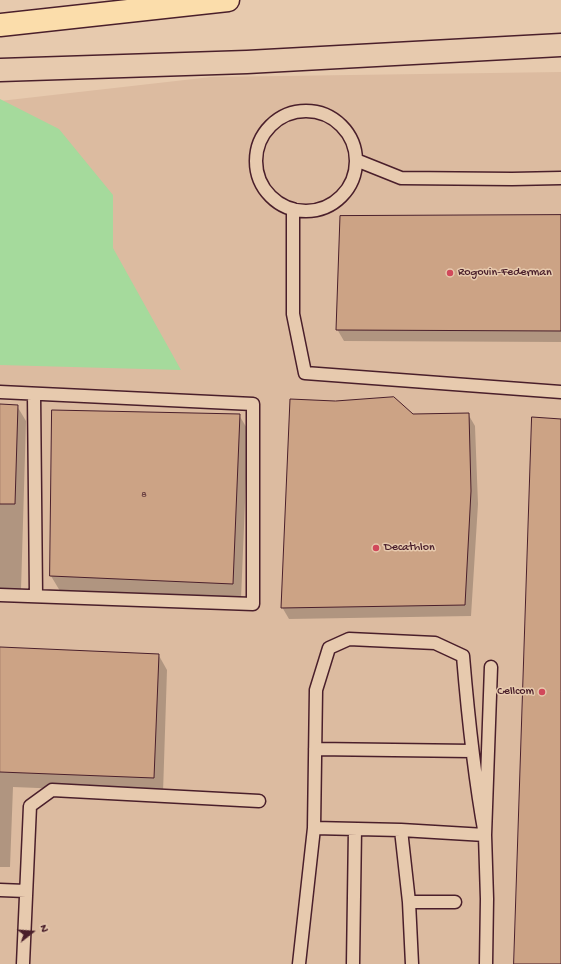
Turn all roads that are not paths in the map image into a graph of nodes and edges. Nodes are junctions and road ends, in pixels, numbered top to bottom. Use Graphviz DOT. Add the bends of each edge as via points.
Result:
graph roads {
  1 [pos="228,0"];
  2 [pos="0,25"];
  3 [pos="561,45"];
  4 [pos="0,70"];
  5 [pos="356,160"];
  6 [pos="561,178"];
  7 [pos="293,209"];
  8 [pos="0,392"];
  9 [pos="561,392"];
  10 [pos="34,394"];
  11 [pos="0,595"];
  12 [pos="36,596"];
  13 [pos="491,667"];
  14 [pos="315,749"];
  15 [pos="472,751"];
  16 [pos="259,801"];
  17 [pos="314,828"];
  18 [pos="355,829"];
  19 [pos="401,830"];
  20 [pos="485,835"];
  21 [pos="0,890"];
  22 [pos="26,891"];
  23 [pos="409,902"];
  24 [pos="455,902"];
  25 [pos="23,964"];
  26 [pos="299,964"];
  27 [pos="353,964"];
  28 [pos="412,964"];
  29 [pos="486,964"];
  1 -- 2 [label="highway"];
  3 -- 4 [label="street" via="247,62"];
  5 -- 6 [label="lane" via="401,178"];
  5 -- 7 [label="lane" via="354,175 348,189 337,201 323,208 308,211"];
  5 -- 7 [label="lane" via="353,144 344,129 332,118 316,112 299,112 283,117 269,127 260,141 256,158 258,174 266,190 277,202"];
  7 -- 9 [label="lane" via="293,314 305,373"];
  8 -- 10 [label="lane"];
  10 -- 12 [label="lane"];
  10 -- 12 [label="lane" via="253,404 253,604"];
  11 -- 12 [label="lane"];
  13 -- 20 [label="lane"];
  14 -- 15 [label="lane"];
  14 -- 15 [label="lane" via="316,690 329,648 349,639 435,643 463,656"];
  14 -- 17 [label="lane"];
  15 -- 20 [label="lane"];
  16 -- 22 [label="lane" via="52,790 30,806"];
  17 -- 18 [label="lane"];
  17 -- 26 [label="lane"];
  18 -- 19 [label="lane"];
  18 -- 27 [label="lane"];
  19 -- 20 [label="lane"];
  19 -- 23 [label="lane"];
  20 -- 29 [label="lane"];
  21 -- 22 [label="lane"];
  22 -- 25 [label="lane"];
  23 -- 24 [label="lane"];
  23 -- 28 [label="lane"];
}
